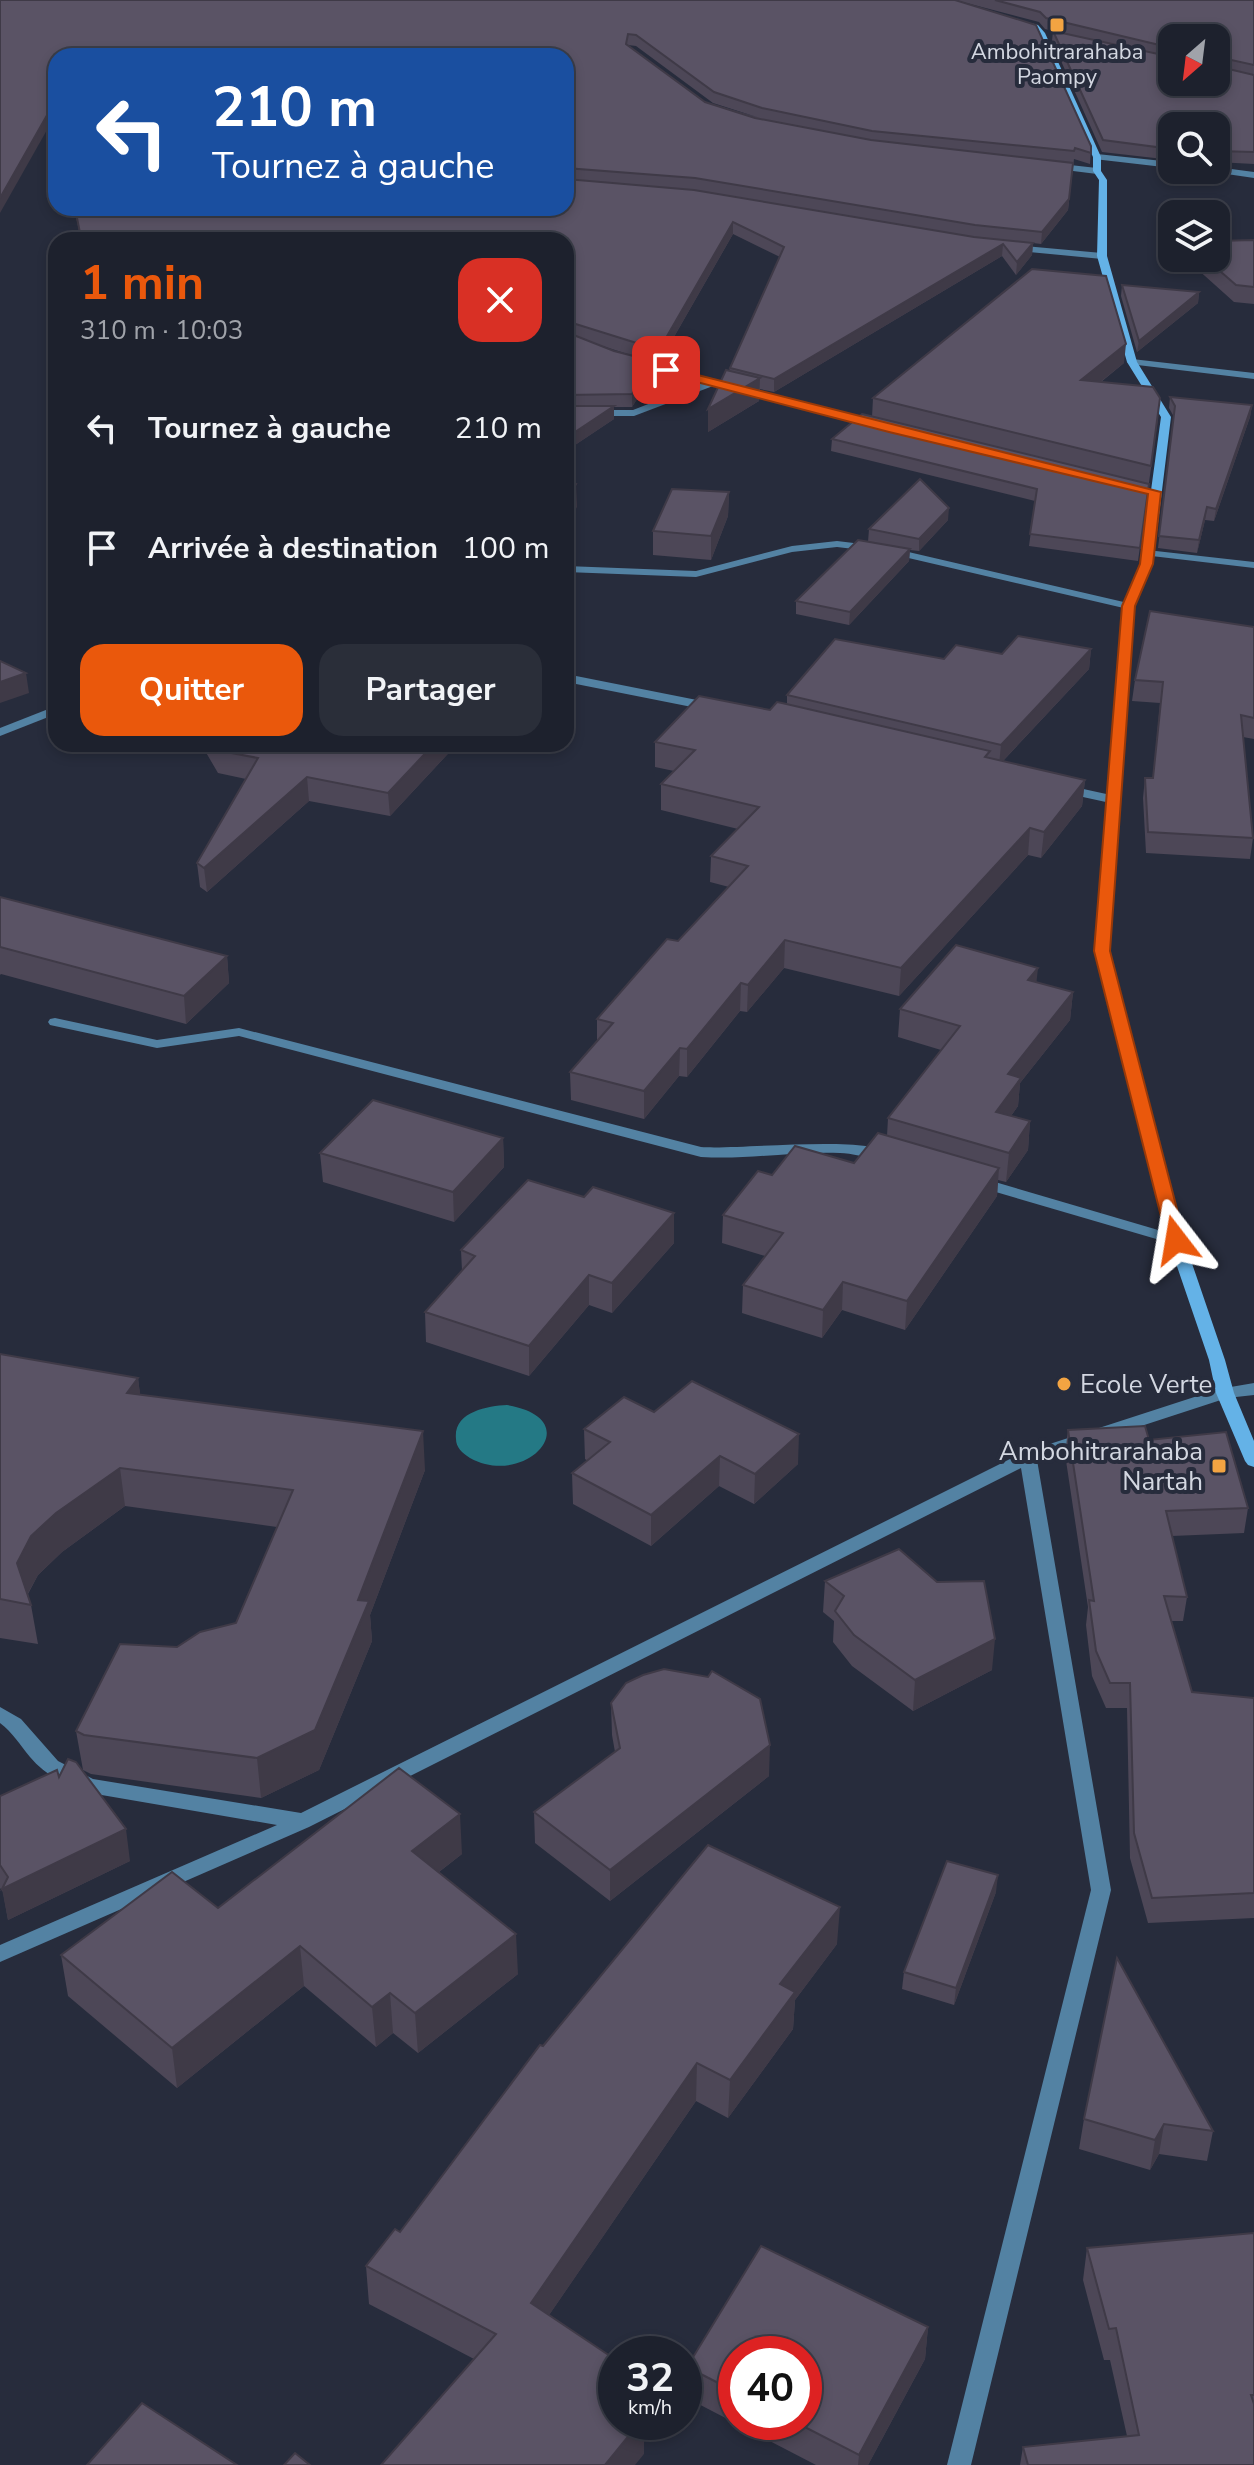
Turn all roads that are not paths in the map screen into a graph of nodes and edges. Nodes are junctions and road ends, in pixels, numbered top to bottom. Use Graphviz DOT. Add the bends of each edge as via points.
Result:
graph roads {
  1 [pos="1007,19"];
  2 [pos="1041,33"];
  3 [pos="1056,37"];
  4 [pos="1097,157"];
  5 [pos="1034,164"];
  6 [pos="1158,164"];
  7 [pos="1097,171"];
  8 [pos="1230,172"];
  9 [pos="1254,175"];
  10 [pos="1002,247"];
  11 [pos="1102,256"];
  12 [pos="618,359"];
  13 [pos="1132,362"];
  14 [pos="1254,376"];
  15 [pos="714,382"];
  16 [pos="574,413"];
  17 [pos="894,430"];
  18 [pos="1140,489"];
  19 [pos="1154,492"];
  20 [pos="1147,553"];
  21 [pos="1254,565"];
  22 [pos="574,569"];
  23 [pos="1128,606"];
  24 [pos="574,680"];
  25 [pos="720,709"];
  26 [pos="48,713"];
  27 [pos="0,732"];
  28 [pos="1058,787"];
  29 [pos="1115,800"];
  30 [pos="55,1022"];
  31 [pos="896,1158"];
  32 [pos="955,1175"];
  33 [pos="1176,1240"];
  34 [pos="1254,1389"];
  35 [pos="1225,1393"];
  36 [pos="1028,1457"];
  37 [pos="1254,1461"];
  38 [pos="0,1714"];
  39 [pos="302,1822"];
  40 [pos="0,1954"];
  41 [pos="959,2465"];
  1 -- 2 [label="street"];
  2 -- 3 [label="street"];
  2 -- 4 [label="street"];
  4 -- 6 [label="street"];
  4 -- 7 [label="street"];
  5 -- 7 [label="street"];
  7 -- 11 [label="street" via="1103,180"];
  8 -- 9 [label="street"];
  10 -- 11 [label="street"];
  11 -- 13 [label="street"];
  12 -- 15 [label="street"];
  13 -- 14 [label="street"];
  13 -- 19 [label="street" via="1166,417"];
  15 -- 16 [label="street" via="634,413"];
  15 -- 17 [label="street"];
  18 -- 19 [label="street"];
  19 -- 20 [label="street"];
  20 -- 21 [label="street"];
  20 -- 23 [label="street"];
  22 -- 23 [label="street" via="696,574 792,549 837,544 887,550"];
  23 -- 29 [label="street"];
  24 -- 25 [label="street"];
  26 -- 27 [label="street"];
  28 -- 29 [label="street"];
  29 -- 33 [label="street" via="1102,951"];
  30 -- 31 [label="street" via="157,1044 239,1032 701,1152 735,1156 770,1150 866,1149"];
  32 -- 33 [label="street"];
  33 -- 35 [label="street"];
  34 -- 35 [label="street"];
  35 -- 36 [label="street"];
  35 -- 37 [label="street"];
  36 -- 39 [label="street"];
  36 -- 41 [label="street" via="1101,1890"];
  38 -- 39 [label="street" via="19,1724 39,1755 59,1772 90,1786"];
  39 -- 40 [label="street"];
}
